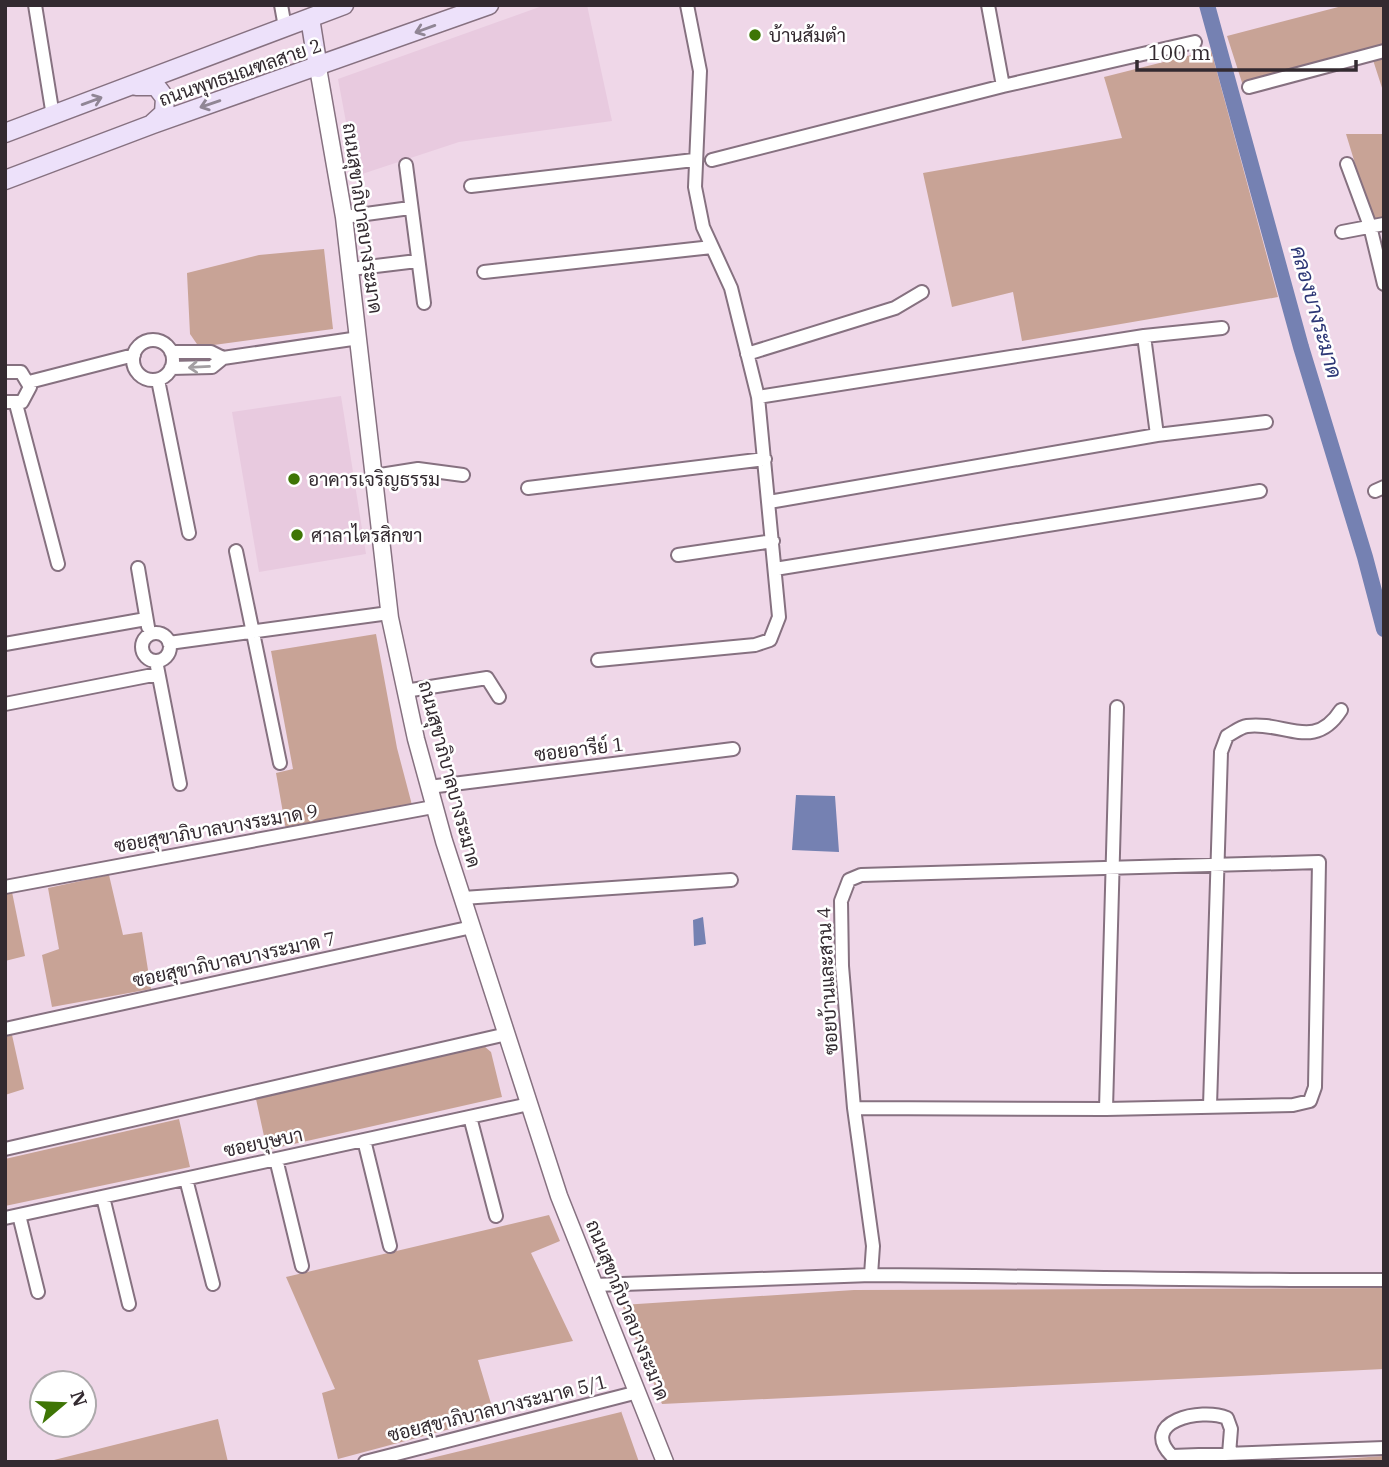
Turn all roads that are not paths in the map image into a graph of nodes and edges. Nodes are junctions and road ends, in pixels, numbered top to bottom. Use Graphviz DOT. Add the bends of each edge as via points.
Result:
graph roads {
  1 [pos="35,5"];
  2 [pos="281,5"];
  3 [pos="344,5"];
  4 [pos="489,5"];
  5 [pos="687,5"];
  6 [pos="988,5"];
  7 [pos="310,18"];
  8 [pos="285,27"];
  9 [pos="1195,42"];
  10 [pos="1384,51"];
  11 [pos="318,68"];
  12 [pos="132,86"];
  13 [pos="1003,86"];
  14 [pos="1250,88"];
  15 [pos="53,116"];
  16 [pos="153,124"];
  17 [pos="5,132"];
  18 [pos="694,160"];
  19 [pos="712,160"];
  20 [pos="1347,164"];
  21 [pos="406,165"];
  22 [pos="5,180"];
  23 [pos="471,186"];
  24 [pos="410,208"];
  25 [pos="344,217"];
  26 [pos="1384,224"];
  27 [pos="1370,226"];
  28 [pos="1342,232"];
  29 [pos="712,247"];
  30 [pos="417,261"];
  31 [pos="351,269"];
  32 [pos="485,272"];
  33 [pos="1384,284"];
  34 [pos="922,292"];
  35 [pos="424,303"];
  36 [pos="1222,328"];
  37 [pos="1144,336"];
  38 [pos="359,338"];
  39 [pos="171,352"];
  40 [pos="747,354"];
  41 [pos="134,355"];
  42 [pos="223,358"];
  43 [pos="172,369"];
  44 [pos="5,372"];
  45 [pos="158,380"];
  46 [pos="29,382"];
  47 [pos="758,397"];
  48 [pos="11,403"];
  49 [pos="1266,422"];
  50 [pos="1157,435"];
  51 [pos="765,459"];
  52 [pos="463,475"];
  53 [pos="374,476"];
  54 [pos="528,488"];
  55 [pos="1260,491"];
  56 [pos="769,502"];
  57 [pos="189,533"];
  58 [pos="773,541"];
  59 [pos="236,551"];
  60 [pos="678,555"];
  61 [pos="58,564"];
  62 [pos="138,568"];
  63 [pos="775,569"];
  64 [pos="389,613"];
  65 [pos="146,619"];
  66 [pos="253,632"];
  67 [pos="149,635"];
  68 [pos="169,643"];
  69 [pos="5,644"];
  70 [pos="598,660"];
  71 [pos="157,667"];
  72 [pos="405,691"];
  73 [pos="499,696"];
  74 [pos="5,704"];
  75 [pos="1118,707"];
  76 [pos="1341,710"];
  77 [pos="733,749"];
  78 [pos="280,763"];
  79 [pos="180,784"];
  80 [pos="429,787"];
  81 [pos="433,807"];
  82 [pos="1217,866"];
  83 [pos="1111,870"];
  84 [pos="731,880"];
  85 [pos="5,887"];
  86 [pos="463,898"];
  87 [pos="472,927"];
  88 [pos="5,1029"];
  89 [pos="507,1034"];
  90 [pos="529,1104"];
  91 [pos="1210,1106"];
  92 [pos="854,1108"];
  93 [pos="1106,1109"];
  94 [pos="470,1117"];
  95 [pos="364,1140"];
  96 [pos="5,1149"];
  97 [pos="276,1159"];
  98 [pos="186,1179"];
  99 [pos="103,1197"];
  100 [pos="19,1215"];
  101 [pos="496,1216"];
  102 [pos="5,1218"];
  103 [pos="390,1246"];
  104 [pos="302,1266"];
  105 [pos="871,1275"];
  106 [pos="1384,1280"];
  107 [pos="213,1284"];
  108 [pos="595,1285"];
  109 [pos="38,1292"];
  110 [pos="129,1304"];
  111 [pos="638,1392"];
  112 [pos="1384,1448"];
  113 [pos="1229,1454"];
  114 [pos="365,1462"];
  115 [pos="666,1462"];
  1 -- 15 [label="street"];
  2 -- 8 [label="street"];
  3 -- 7 [label="main road, ถนนพุทธมณฑลสาย 2"];
  4 -- 11 [label="main road, ถนนพุทธมณฑลสาย 2, one-way"];
  5 -- 18 [label="street" via="700,71"];
  6 -- 13 [label="street"];
  7 -- 8 [label="main road, ถนนพุทธมณฑลสาย 2"];
  7 -- 11 [label="main road"];
  8 -- 12 [label="main road, ถนนพุทธมณฑลสาย 2"];
  9 -- 13 [label="street"];
  10 -- 14 [label="street"];
  11 -- 16 [label="main road, ถนนพุทธมณฑลสาย 2, one-way"];
  11 -- 25 [label="street, ถนนสุขาภิบาลบางระมาด"];
  15 -- 12 [label="main road, ถนนพุทธมณฑลสาย 2, one-way"];
  12 -- 16 [label="main road" via="148,84 162,90 167,106"];
  13 -- 19 [label="street"];
  15 -- 17 [label="main road, ถนนพุทธมณฑลสาย 2"];
  16 -- 22 [label="main road, ถนนพุทธมณฑลสาย 2"];
  18 -- 23 [label="street"];
  18 -- 29 [label="street" via="700,214"];
  20 -- 27 [label="street"];
  21 -- 24 [label="street"];
  24 -- 25 [label="street"];
  24 -- 30 [label="street"];
  25 -- 31 [label="street, ถนนสุขาภิบาลบางระมาด"];
  26 -- 27 [label="street"];
  27 -- 28 [label="street"];
  27 -- 33 [label="street"];
  29 -- 32 [label="street"];
  29 -- 40 [label="street" via="731,288"];
  30 -- 31 [label="street"];
  30 -- 35 [label="street"];
  31 -- 38 [label="street, ถนนสุขาภิบาลบางระมาด"];
  34 -- 40 [label="street" via="895,308"];
  36 -- 37 [label="street"];
  37 -- 47 [label="street"];
  37 -- 50 [label="street"];
  38 -- 42 [label="street"];
  38 -- 53 [label="street, ถนนสุขาภิบาลบางระมาด"];
  39 -- 41 [label="street" via="152,340 140,345"];
  39 -- 42 [label="street" via="211,352"];
  39 -- 43 [label="street"];
  40 -- 47 [label="street"];
  41 -- 45 [label="street" via="139,374"];
  41 -- 46 [label="street"];
  42 -- 43 [label="street, one-way" via="212,367"];
  43 -- 45 [label="street"];
  44 -- 46 [label="street" via="21,372"];
  45 -- 57 [label="street"];
  46 -- 48 [label="street" via="29,393"];
  47 -- 51 [label="street"];
  48 -- 61 [label="street"];
  49 -- 50 [label="street"];
  50 -- 56 [label="street"];
  51 -- 54 [label="street"];
  51 -- 56 [label="street"];
  52 -- 53 [label="street" via="418,469"];
  53 -- 64 [label="street, ถนนสุขาภิบาลบางระมาด"];
  55 -- 63 [label="street"];
  56 -- 58 [label="street"];
  58 -- 60 [label="street"];
  58 -- 63 [label="street"];
  59 -- 66 [label="street"];
  62 -- 65 [label="street"];
  63 -- 70 [label="street" via="779,617 771,640"];
  64 -- 66 [label="street"];
  64 -- 72 [label="street, ถนนสุขาภิบาลบางระมาด"];
  65 -- 67 [label="street"];
  65 -- 69 [label="street"];
  66 -- 68 [label="street"];
  66 -- 78 [label="street"];
  67 -- 68 [label="street" via="163,636"];
  67 -- 71 [label="street" via="142,651"];
  68 -- 71 [label="street" via="167,656"];
  71 -- 74 [label="street"];
  71 -- 79 [label="street"];
  72 -- 73 [label="street" via="486,678"];
  72 -- 80 [label="street, ถนนสุขาภิบาลบางระมาด"];
  75 -- 83 [label="street"];
  76 -- 82 [label="street" via="1330,727 1316,733 1246,726 1227,736 1221,752"];
  77 -- 80 [label="street, ซอยอารีย์ 1"];
  80 -- 81 [label="street, ถนนสุขาภิบาลบางระมาด"];
  81 -- 85 [label="street, ซอยสุขาภิบาลบางระมาด 9"];
  81 -- 86 [label="street, ถนนสุขาภิบาลบางระมาด"];
  82 -- 83 [label="street, ซอยบ้านและสวน 4"];
  82 -- 91 [label="street"];
  82 -- 91 [label="street, ซอยบ้านและสวน 4" via="1319,862 1315,1087 1310,1101 1293,1105"];
  83 -- 92 [label="street, ซอยบ้านและสวน 4" via="861,875 849,880 841,901 842,966"];
  83 -- 93 [label="street"];
  84 -- 86 [label="street"];
  86 -- 87 [label="street, ถนนสุขาภิบาลบางระมาด"];
  87 -- 88 [label="street, ซอยสุขาภิบาลบางระมาด 7"];
  87 -- 89 [label="street, ถนนสุขาภิบาลบางระมาด"];
  89 -- 90 [label="street, ถนนสุขาภิบาลบางระมาด"];
  89 -- 96 [label="street"];
  90 -- 94 [label="street, ซอยบุษบา"];
  90 -- 108 [label="street, ถนนสุขาภิบาลบางระมาด"];
  91 -- 93 [label="street"];
  92 -- 93 [label="street"];
  92 -- 105 [label="street, ซอยบ้านและสวน 4" via="873,1246"];
  94 -- 95 [label="street, ซอยบุษบา"];
  94 -- 101 [label="street"];
  95 -- 97 [label="street, ซอยบุษบา"];
  95 -- 103 [label="street"];
  97 -- 98 [label="street, ซอยบุษบา"];
  97 -- 104 [label="street"];
  98 -- 99 [label="street, ซอยบุษบา"];
  98 -- 107 [label="street"];
  99 -- 100 [label="street, ซอยบุษบา"];
  99 -- 110 [label="street"];
  100 -- 102 [label="street, ซอยบุษบา"];
  100 -- 109 [label="street"];
  105 -- 106 [label="street"];
  105 -- 108 [label="street"];
  108 -- 111 [label="street, ถนนสุขาภิบาลบางระมาด"];
  111 -- 114 [label="street, ซอยสุขาภิบาลบางระมาด 5/1"];
  111 -- 115 [label="street, ถนนสุขาภิบาลบางระมาด"];
  112 -- 113 [label="street"];
  113 -- 113 [label="street" via="1172,1456 1165,1449 1163,1436 1170,1423 1183,1415 1213,1412 1227,1419 1231,1429"];
}
